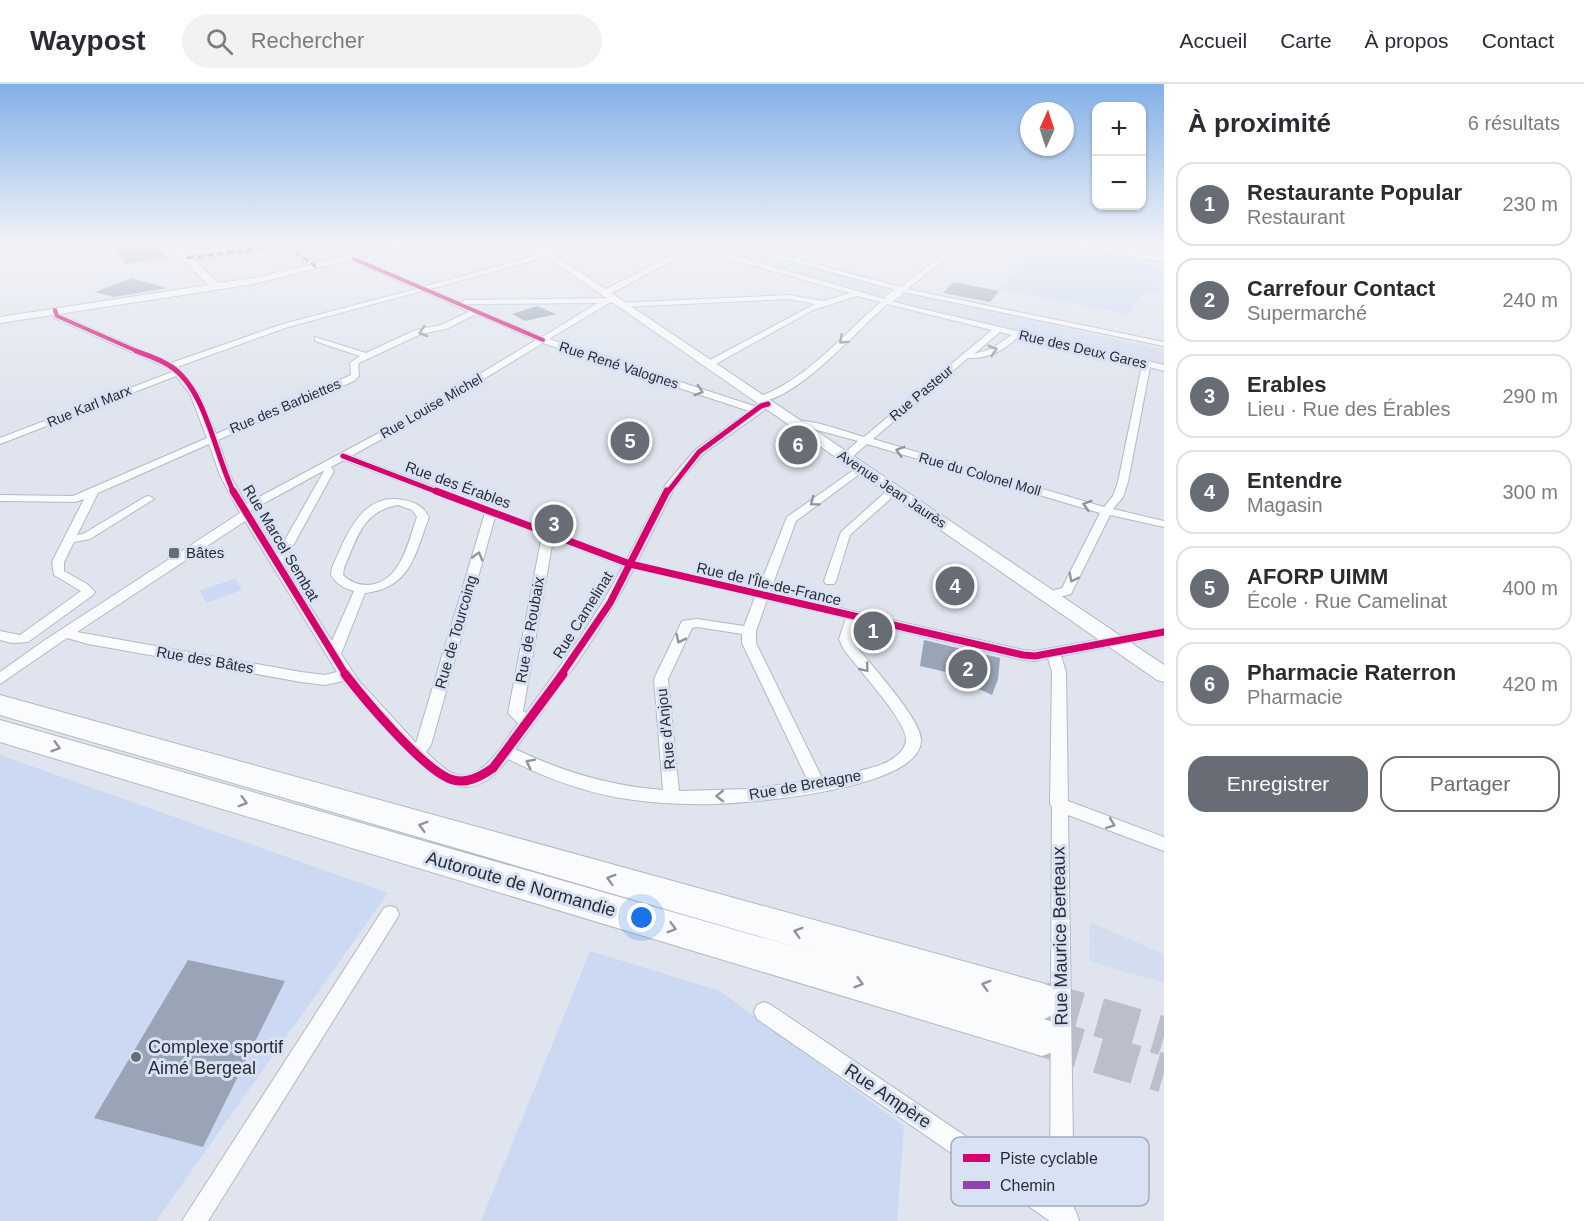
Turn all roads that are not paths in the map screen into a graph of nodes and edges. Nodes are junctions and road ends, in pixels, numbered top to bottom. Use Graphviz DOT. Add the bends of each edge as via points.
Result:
graph roads {
  1 [pos="151,296"];
  2 [pos="401,296"];
  3 [pos="443,296"];
  4 [pos="606,296"];
  5 [pos="618,296"];
  6 [pos="848,296"];
  7 [pos="867,296"];
  8 [pos="892,296"];
  9 [pos="924,296"];
  10 [pos="612,300"];
  11 [pos="887,300"];
  12 [pos="454,301"];
  13 [pos="823,303"];
  14 [pos="484,304"];
  15 [pos="474,310"];
  16 [pos="56,311"];
  17 [pos="0,319"];
  18 [pos="998,330"];
  19 [pos="1017,334"];
  20 [pos="318,339"];
  21 [pos="543,340"];
  22 [pos="1164,344"];
  23 [pos="367,356"];
  24 [pos="966,356"];
  25 [pos="709,364"];
  26 [pos="1146,364"];
  27 [pos="1164,368"];
  28 [pos="175,369"];
  29 [pos="762,404"];
  30 [pos="796,423"];
  31 [pos="212,437"];
  32 [pos="0,441"];
  33 [pos="866,441"];
  34 [pos="343,456"];
  35 [pos="846,457"];
  36 [pos="326,466"];
  37 [pos="861,468"];
  38 [pos="407,480"];
  39 [pos="94,490"];
  40 [pos="894,490"];
  41 [pos="4,498"];
  42 [pos="149,499"];
  43 [pos="398,502"];
  44 [pos="0,511"];
  45 [pos="490,511"];
  46 [pos="1107,511"];
  47 [pos="246,512"];
  48 [pos="1164,524"];
  49 [pos="548,533"];
  50 [pos="71,539"];
  51 [pos="277,564"];
  52 [pos="630,564"];
  53 [pos="830,581"];
  54 [pos="361,588"];
  55 [pos="1049,596"];
  56 [pos="763,597"];
  57 [pos="853,616"];
  58 [pos="749,631"];
  59 [pos="1164,632"];
  60 [pos="66,633"];
  61 [pos="0,635"];
  62 [pos="1114,641"];
  63 [pos="1053,652"];
  64 [pos="334,654"];
  65 [pos="346,675"];
  66 [pos="1164,675"];
  67 [pos="0,679"];
  68 [pos="0,705"];
  69 [pos="526,721"];
  70 [pos="0,731"];
  71 [pos="506,751"];
  72 [pos="418,752"];
  73 [pos="493,768"];
  74 [pos="818,786"];
  75 [pos="672,796"];
  76 [pos="1058,804"];
  77 [pos="1164,844"];
  78 [pos="390,914"];
  79 [pos="1042,1001"];
  80 [pos="764,1012"];
  81 [pos="1042,1037"];
  82 [pos="1064,1137"];
  83 [pos="951,1141"];
  84 [pos="1046,1206"];
  85 [pos="1065,1219"];
  86 [pos="194,1221"];
  1 -- 16 [label="main road"];
  2 -- 28 [label="street, Rue Karl Marx" via="223,344"];
  3 -- 12 [label="street, Rue René Valognes"];
  4 -- 10 [label="main road, Avenue Jean Jaurès"];
  5 -- 10 [label="street, Rue Louise Michel"];
  6 -- 13 [label="street"];
  7 -- 11 [label="street, Rue des Deux Gares"];
  8 -- 11 [label="street, Rue Camelinat, bridge"];
  9 -- 22 [label="street"];
  10 -- 13 [label="street" via="781,297"];
  10 -- 14 [label="street"];
  10 -- 21 [label="street, Rue Louise Michel"];
  10 -- 25 [label="main road, Avenue Jean Jaurès"];
  11 -- 18 [label="street, Rue des Deux Gares"];
  11 -- 29 [label="street, Rue Camelinat, one-way" via="812,369"];
  12 -- 14 [label="street"];
  12 -- 15 [label="street, Rue René Valognes"];
  13 -- 25 [label="street"];
  14 -- 15 [label="street"];
  15 -- 21 [label="street, Rue René Valognes"];
  15 -- 23 [label="street, one-way" via="443,327 419,332"];
  16 -- 17 [label="main road"];
  16 -- 28 [label="street, Rue Marcel Sembat" via="57,316"];
  18 -- 19 [label="street, Rue des Deux Gares"];
  18 -- 24 [label="street, Rue Pasteur"];
  24 -- 19 [label="street, one-way" via="998,350"];
  19 -- 26 [label="street, Rue des Deux Gares"];
  20 -- 23 [label="street"];
  21 -- 29 [label="street, Rue René Valognes, one-way"];
  21 -- 34 [label="street, Rue Louise Michel"];
  23 -- 31 [label="street, Rue des Barbiettes" via="354,363 355,376 351,379"];
  24 -- 33 [label="street, Rue Pasteur"];
  25 -- 29 [label="main road, Avenue Jean Jaurès"];
  26 -- 27 [label="street, Rue des Deux Gares"];
  26 -- 46 [label="street" via="1123,482"];
  28 -- 31 [label="street, Rue Marcel Sembat" via="199,399"];
  28 -- 32 [label="street, Rue Karl Marx"];
  29 -- 30 [label="main road, Avenue Jean Jaurès"];
  29 -- 52 [label="street, Rue Camelinat" via="699,452 670,486"];
  30 -- 33 [label="street, Rue du Colonel Moll"];
  30 -- 35 [label="main road, Avenue Jean Jaurès"];
  31 -- 39 [label="street"];
  31 -- 47 [label="street, Rue Marcel Sembat" via="221,465"];
  33 -- 35 [label="street, Rue Pasteur"];
  46 -- 33 [label="street, Rue du Colonel Moll, one-way"];
  34 -- 36 [label="street, Rue Louise Michel"];
  34 -- 38 [label="street, Rue des Érables"];
  35 -- 37 [label="main road, Avenue Jean Jaurès"];
  36 -- 47 [label="street, Rue Louise Michel"];
  36 -- 51 [label="street" via="328,471"];
  37 -- 40 [label="main road, Avenue Jean Jaurès"];
  37 -- 56 [label="street, one-way" via="791,519"];
  38 -- 43 [label="street"];
  38 -- 45 [label="street, Rue des Érables"];
  39 -- 41 [label="street" via="75,499"];
  39 -- 50 [label="street"];
  40 -- 53 [label="street" via="845,534"];
  40 -- 55 [label="main road, Avenue Jean Jaurès"];
  41 -- 44 [label="street"];
  42 -- 50 [label="street" via="86,537"];
  43 -- 54 [label="street" via="375,506 364,514 338,568 341,582"];
  43 -- 54 [label="street" via="413,505 423,517 402,572 383,586"];
  45 -- 49 [label="street, Rue des Érables"];
  72 -- 45 [label="street, Rue de Tourcoing, one-way"];
  46 -- 48 [label="street, Rue du Colonel Moll"];
  46 -- 55 [label="street, one-way" via="1067,591"];
  47 -- 51 [label="street, Rue Marcel Sembat"];
  47 -- 60 [label="street, Rue Louise Michel"];
  49 -- 52 [label="street, Rue des Érables"];
  49 -- 69 [label="street, Rue de Roubaix" via="515,713"];
  50 -- 61 [label="street" via="58,562 58,572 88,592 23,639"];
  51 -- 64 [label="street, Rue Marcel Sembat"];
  52 -- 56 [label="street, Rue de l'Île-de-France"];
  52 -- 69 [label="street, Rue Camelinat" via="572,661"];
  54 -- 64 [label="street"];
  55 -- 62 [label="main road, Avenue Jean Jaurès"];
  56 -- 57 [label="street, Rue de l'Île-de-France"];
  56 -- 58 [label="street"];
  57 -- 63 [label="street, Rue de l'Île-de-France" via="1023,655"];
  57 -- 74 [label="street, Rue de Bretagne, one-way" via="846,639 853,654 906,719 914,738 912,747 897,765"];
  58 -- 74 [label="street" via="749,643"];
  58 -- 75 [label="street, Rue d'Anjou, one-way" via="687,624 661,679"];
  59 -- 62 [label="street, Rue de l'Île-de-France"];
  60 -- 65 [label="street, Rue des Bâtes" via="87,640 301,677 326,680"];
  60 -- 67 [label="street, Rue Louise Michel"];
  62 -- 63 [label="street, Rue de l'Île-de-France"];
  62 -- 66 [label="main road, Avenue Jean Jaurès"];
  63 -- 76 [label="street, Rue Maurice Berteaux" via="1059,672"];
  64 -- 65 [label="street, Rue Marcel Sembat"];
  65 -- 72 [label="street, Rue Marcel Sembat"];
  79 -- 68 [label="highway, Autoroute de Normandie, one-way"];
  69 -- 71 [label="street, Rue Camelinat"];
  70 -- 81 [label="highway, Autoroute de Normandie, one-way"];
  71 -- 73 [label="street, Rue Camelinat"];
  75 -- 71 [label="street, Rue de Bretagne, one-way" via="586,784 542,770"];
  72 -- 73 [label="street, Rue Marcel Sembat" via="449,779 477,779"];
  74 -- 75 [label="street, Rue de Bretagne, one-way" via="745,796"];
  76 -- 77 [label="street, one-way"];
  76 -- 82 [label="street, Rue Maurice Berteaux"];
  78 -- 86 [label="street"];
  80 -- 83 [label="street, Rue Ampère"];
  84 -- 85 [label="street, Rue Ampère"];
}
